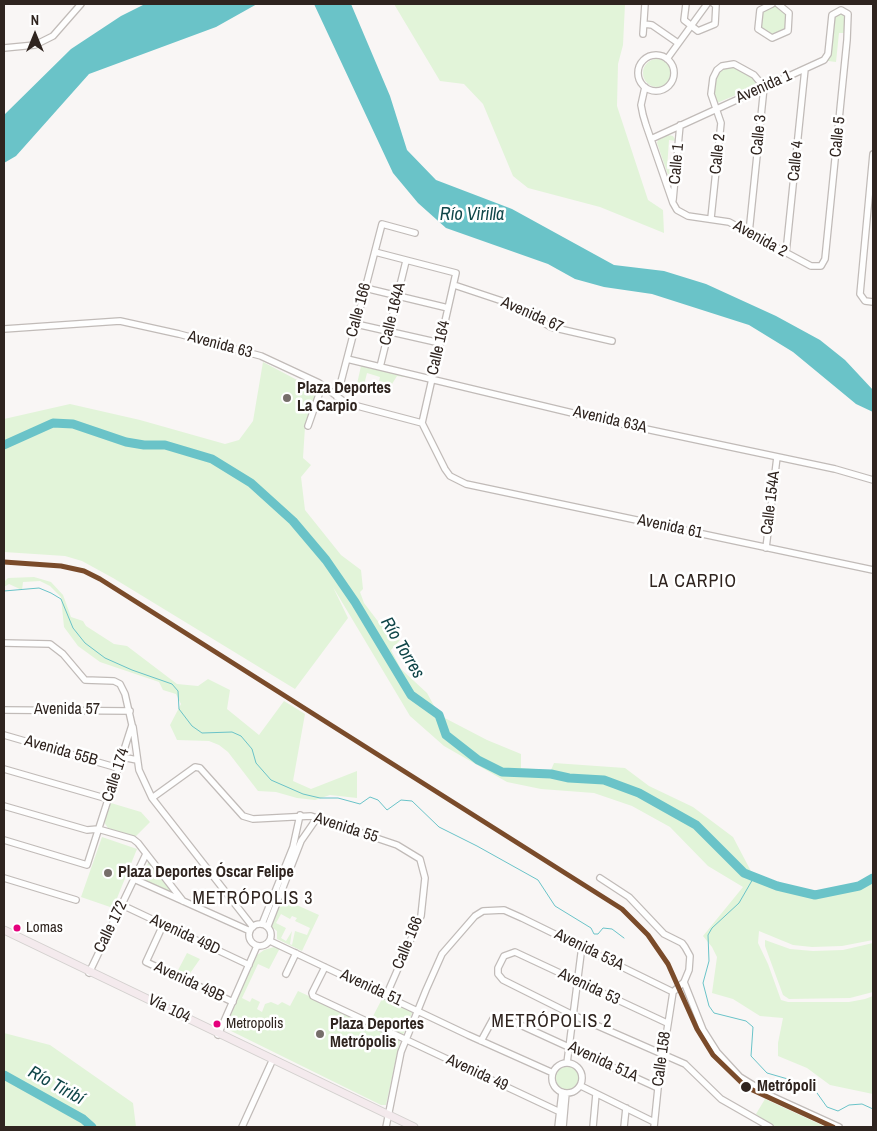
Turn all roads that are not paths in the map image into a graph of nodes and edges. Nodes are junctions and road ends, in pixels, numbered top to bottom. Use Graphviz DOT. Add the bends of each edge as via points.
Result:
graph roads {
  1 [pos="81,4"];
  2 [pos="645,4"];
  3 [pos="686,4"];
  4 [pos="707,4"];
  5 [pos="714,4"];
  6 [pos="772,4"];
  7 [pos="778,4"];
  8 [pos="841,10"];
  9 [pos="644,24"];
  10 [pos="691,26"];
  11 [pos="643,34"];
  12 [pos="678,43"];
  13 [pos="4,48"];
  14 [pos="667,59"];
  15 [pos="805,69"];
  16 [pos="645,87"];
  17 [pos="764,87"];
  18 [pos="716,109"];
  19 [pos="680,125"];
  20 [pos="651,139"];
  21 [pos="873,154"];
  22 [pos="872,170"];
  23 [pos="673,202"];
  24 [pos="871,202"];
  25 [pos="711,218"];
  26 [pos="415,233"];
  27 [pos="749,233"];
  28 [pos="865,237"];
  29 [pos="873,238"];
  30 [pos="375,252"];
  31 [pos="786,253"];
  32 [pos="406,261"];
  33 [pos="821,266"];
  34 [pos="454,285"];
  35 [pos="365,288"];
  36 [pos="397,297"];
  37 [pos="873,302"];
  38 [pos="448,308"];
  39 [pos="356,324"];
  40 [pos="4,330"];
  41 [pos="389,332"];
  42 [pos="612,340"];
  43 [pos="440,343"];
  44 [pos="346,359"];
  45 [pos="380,367"];
  46 [pos="432,380"];
  47 [pos="322,386"];
  48 [pos="336,396"];
  49 [pos="422,423"];
  50 [pos="308,426"];
  51 [pos="777,457"];
  52 [pos="873,480"];
  53 [pos="766,548"];
  54 [pos="873,570"];
  55 [pos="6,645"];
  56 [pos="4,710"];
  57 [pos="130,710"];
  58 [pos="132,725"];
  59 [pos="4,735"];
  60 [pos="122,757"];
  61 [pos="136,760"];
  62 [pos="118,768"];
  63 [pos="4,769"];
  64 [pos="152,798"];
  65 [pos="108,799"];
  66 [pos="4,806"];
  67 [pos="300,815"];
  68 [pos="317,818"];
  69 [pos="98,829"];
  70 [pos="4,840"];
  71 [pos="146,854"];
  72 [pos="420,859"];
  73 [pos="4,878"];
  74 [pos="600,878"];
  75 [pos="134,879"];
  76 [pos="76,900"];
  77 [pos="183,901"];
  78 [pos="122,905"];
  79 [pos="163,925"];
  80 [pos="265,925"];
  81 [pos="251,929"];
  82 [pos="4,931"];
  83 [pos="270,940"];
  84 [pos="257,946"];
  85 [pos="582,946"];
  86 [pos="296,953"];
  87 [pos="248,965"];
  88 [pos="325,967"];
  89 [pos="89,972"];
  90 [pos="286,974"];
  91 [pos="577,982"];
  92 [pos="684,982"];
  93 [pos="674,992"];
  94 [pos="386,996"];
  95 [pos="233,1002"];
  96 [pos="417,1010"];
  97 [pos="573,1015"];
  98 [pos="668,1023"];
  99 [pos="219,1034"];
  100 [pos="405,1039"];
  101 [pos="481,1041"];
  102 [pos="569,1047"];
  103 [pos="663,1056"];
  104 [pos="273,1060"];
  105 [pos="567,1063"];
  106 [pos="553,1073"];
  107 [pos="581,1086"];
  108 [pos="658,1088"];
  109 [pos="564,1093"];
  110 [pos="596,1094"];
  111 [pos="626,1108"];
  112 [pos="560,1112"];
  113 [pos="388,1116"];
  114 [pos="654,1125"];
  115 [pos="242,1127"];
  116 [pos="386,1127"];
  117 [pos="408,1127"];
  118 [pos="414,1127"];
  119 [pos="558,1127"];
  120 [pos="563,1127"];
  121 [pos="593,1127"];
  122 [pos="624,1127"];
  123 [pos="770,1127"];
  124 [pos="839,1127"];
  1 -- 13 [label="street" via="53,36 35,45"];
  2 -- 9 [label="street"];
  3 -- 10 [label="street" via="684,20"];
  4 -- 10 [label="street"];
  5 -- 10 [label="street" via="715,24 698,30"];
  6 -- 7 [label="street" via="760,10 758,29 772,38 788,30 789,13"];
  8 -- 15 [label="street, Avenida 1" via="832,16 827,57"];
  8 -- 33 [label="street, Calle 5" via="848,14 848,40 825,259"];
  9 -- 11 [label="street"];
  9 -- 12 [label="street" via="652,25"];
  10 -- 12 [label="street"];
  12 -- 14 [label="street"];
  14 -- 16 [label="street" via="656,56 645,60 639,70"];
  14 -- 16 [label="street" via="674,68 670,84 655,91"];
  15 -- 17 [label="street, Avenida 1"];
  15 -- 31 [label="street, Calle 4"];
  16 -- 20 [label="street" via="641,105"];
  17 -- 18 [label="street, Avenida 1"];
  17 -- 18 [label="street, Calle 2" via="740,66 722,66 713,78 711,94"];
  17 -- 27 [label="street, Calle 3"];
  18 -- 19 [label="street, Avenida 1"];
  18 -- 25 [label="street, Calle 2" via="721,123"];
  19 -- 20 [label="street, Avenida 1"];
  19 -- 23 [label="street, Calle 1"];
  20 -- 23 [label="street"];
  21 -- 22 [label="street"];
  22 -- 24 [label="street"];
  23 -- 25 [label="street, Avenida 2" via="681,214"];
  24 -- 28 [label="street"];
  25 -- 27 [label="street, Avenida 2" via="729,222"];
  26 -- 30 [label="street, Calle 166" via="382,224"];
  27 -- 31 [label="street, Avenida 2"];
  28 -- 29 [label="street"];
  28 -- 37 [label="street" via="860,294 865,301"];
  30 -- 32 [label="street"];
  30 -- 35 [label="street, Calle 166"];
  31 -- 33 [label="street, Avenida 2" via="810,266"];
  32 -- 34 [label="street, Calle 164" via="456,273"];
  32 -- 36 [label="street, Calle 164A"];
  34 -- 38 [label="street, Calle 164"];
  34 -- 42 [label="street, Avenida 67" via="511,304 551,327"];
  35 -- 36 [label="street"];
  35 -- 39 [label="street, Calle 166"];
  36 -- 38 [label="street"];
  36 -- 41 [label="street, Calle 164A"];
  38 -- 43 [label="street, Calle 164"];
  39 -- 41 [label="street"];
  39 -- 44 [label="street, Calle 166"];
  40 -- 47 [label="street, Avenida 63" via="120,321 261,356"];
  41 -- 43 [label="street"];
  41 -- 45 [label="street, Calle 164A"];
  43 -- 46 [label="street, Calle 164"];
  44 -- 45 [label="street, Avenida 63A"];
  44 -- 48 [label="street, Calle 166"];
  45 -- 46 [label="street, Avenida 63A"];
  46 -- 49 [label="street, Calle 164"];
  46 -- 51 [label="street, Avenida 63A"];
  47 -- 48 [label="street, Avenida 63"];
  47 -- 50 [label="street"];
  48 -- 49 [label="street, Avenida 63" via="346,403"];
  49 -- 53 [label="street, Avenida 61" via="450,476 466,484"];
  51 -- 52 [label="street, Avenida 63A"];
  51 -- 53 [label="street, Calle 154A"];
  53 -- 54 [label="street, Avenida 61"];
  55 -- 57 [label="street, Calle 174" via="42,643 56,647 85,680 120,684"];
  56 -- 57 [label="street, Avenida 57"];
  57 -- 58 [label="street, Calle 174"];
  58 -- 60 [label="street, Calle 174"];
  58 -- 61 [label="street"];
  59 -- 62 [label="street, Avenida 55B"];
  60 -- 61 [label="street"];
  60 -- 62 [label="street, Calle 174"];
  61 -- 64 [label="street"];
  62 -- 65 [label="street, Calle 174"];
  63 -- 65 [label="street"];
  64 -- 67 [label="street, Avenida 55" via="190,768 200,768 243,816 253,819"];
  64 -- 81 [label="street"];
  65 -- 69 [label="street, Calle 174"];
  66 -- 69 [label="street" via="88,830"];
  67 -- 68 [label="street, Avenida 55"];
  67 -- 80 [label="street"];
  68 -- 72 [label="street, Avenida 55" via="397,845"];
  68 -- 80 [label="street" via="301,841"];
  69 -- 70 [label="street, Calle 174" via="87,866"];
  69 -- 71 [label="street" via="138,842"];
  71 -- 75 [label="street, Calle 172"];
  71 -- 77 [label="street"];
  72 -- 94 [label="street, Calle 166" via="424,878 421,916"];
  73 -- 76 [label="street"];
  74 -- 92 [label="street" via="629,897 664,934 682,943 690,962"];
  75 -- 77 [label="street"];
  75 -- 78 [label="street, Calle 172"];
  77 -- 81 [label="street"];
  78 -- 79 [label="street, Avenida 49D"];
  78 -- 89 [label="street, Calle 172"];
  79 -- 87 [label="street, Avenida 49D"];
  79 -- 95 [label="street, Avenida 49B" via="146,962"];
  80 -- 81 [label="street"];
  80 -- 83 [label="street" via="272,934"];
  81 -- 84 [label="street" via="251,942"];
  82 -- 89 [label="main road, Vía 104"];
  83 -- 84 [label="street" via="266,945"];
  83 -- 86 [label="street, Avenida 51"];
  84 -- 87 [label="street"];
  85 -- 91 [label="street"];
  85 -- 93 [label="street, Avenida 53A"];
  85 -- 96 [label="street, Avenida 53A" via="504,910 483,911 442,954"];
  86 -- 88 [label="street, Avenida 51"];
  86 -- 90 [label="street"];
  87 -- 95 [label="street"];
  88 -- 94 [label="street, Avenida 51"];
  88 -- 100 [label="street, Avenida 49" via="313,996"];
  89 -- 99 [label="main road, Vía 104"];
  91 -- 97 [label="street"];
  91 -- 97 [label="street, Avenida 53" via="511,952 502,958 498,974 503,980"];
  91 -- 98 [label="street, Avenida 53"];
  92 -- 93 [label="street"];
  92 -- 124 [label="street" via="703,1030 717,1052 740,1077 771,1096"];
  93 -- 98 [label="street, Calle 158"];
  94 -- 96 [label="street, Avenida 51"];
  95 -- 99 [label="street"];
  96 -- 100 [label="street"];
  96 -- 101 [label="street, Avenida 51"];
  97 -- 102 [label="street"];
  97 -- 103 [label="street"];
  98 -- 103 [label="street, Calle 158"];
  99 -- 104 [label="main road, Vía 104"];
  100 -- 112 [label="street, Avenida 49"];
  100 -- 113 [label="street"];
  101 -- 102 [label="street, Avenida 51A" via="493,1020 504,1017"];
  101 -- 106 [label="street, Avenida 51"];
  102 -- 105 [label="street"];
  102 -- 108 [label="street, Avenida 51A"];
  103 -- 108 [label="street, Calle 158"];
  103 -- 123 [label="street" via="685,1064 721,1099"];
  104 -- 113 [label="main road, Vía 104"];
  104 -- 115 [label="street"];
  105 -- 106 [label="street"];
  105 -- 107 [label="street" via="580,1069 583,1077"];
  106 -- 109 [label="street" via="553,1084"];
  107 -- 109 [label="street" via="574,1092"];
  107 -- 110 [label="street"];
  108 -- 114 [label="street, Calle 158"];
  109 -- 112 [label="street"];
  109 -- 120 [label="street"];
  110 -- 111 [label="street"];
  110 -- 121 [label="street"];
  111 -- 114 [label="street"];
  111 -- 122 [label="street"];
  112 -- 119 [label="street"];
  113 -- 116 [label="street"];
  113 -- 117 [label="main road, Vía 104"];
  113 -- 118 [label="main road, Vía 104"];
}
